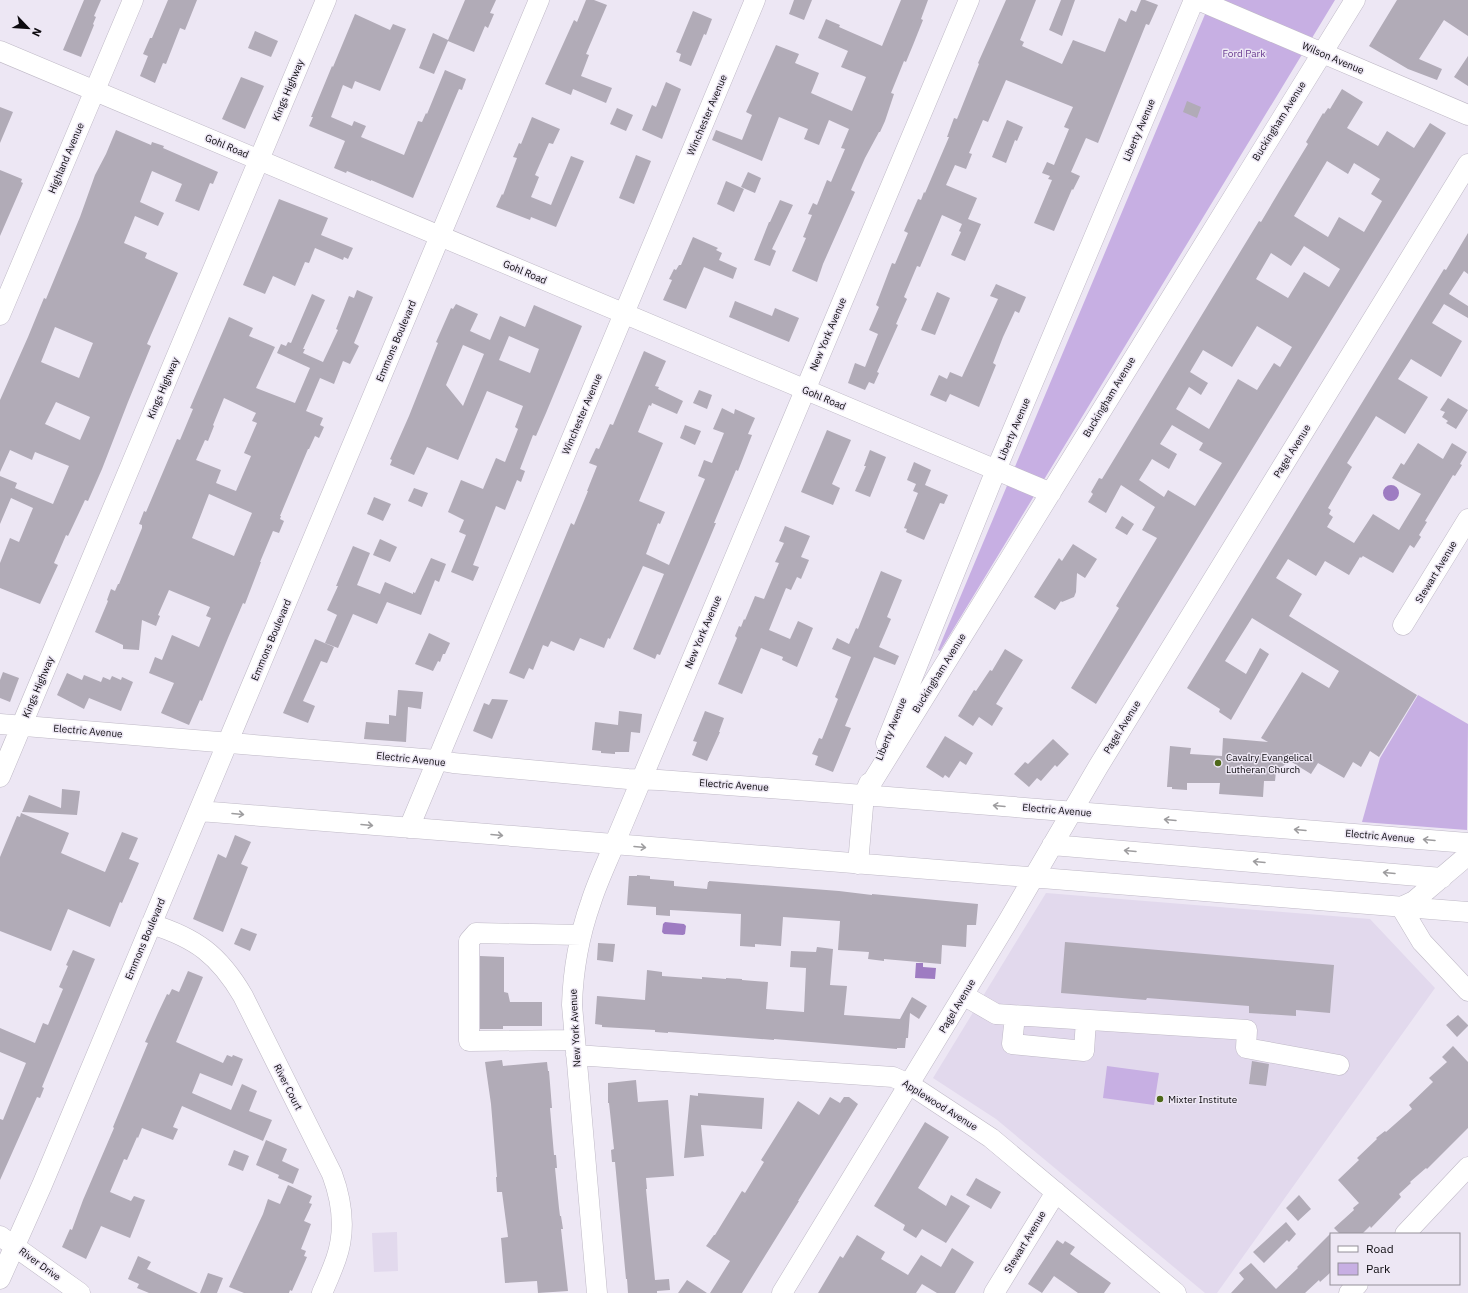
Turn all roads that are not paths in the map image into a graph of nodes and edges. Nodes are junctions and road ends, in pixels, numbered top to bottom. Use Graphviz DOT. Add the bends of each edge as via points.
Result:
graph roads {
  1 [pos="132,0"];
  2 [pos="326,0"];
  3 [pos="539,0"];
  4 [pos="755,0"];
  5 [pos="969,0"];
  6 [pos="1194,0"];
  7 [pos="1198,0"];
  8 [pos="1354,0"];
  9 [pos="0,51"];
  10 [pos="1321,53"];
  11 [pos="94,91"];
  12 [pos="1468,115"];
  13 [pos="259,160"];
  14 [pos="1468,164"];
  15 [pos="440,236"];
  16 [pos="624,313"];
  17 [pos="0,316"];
  18 [pos="805,390"];
  19 [pos="996,470"];
  20 [pos="1051,493"];
  21 [pos="1468,519"];
  22 [pos="1403,625"];
  23 [pos="0,724"];
  24 [pos="22,726"];
  25 [pos="227,743"];
  26 [pos="436,760"];
  27 [pos="0,777"];
  28 [pos="641,779"];
  29 [pos="864,795"];
  30 [pos="199,811"];
  31 [pos="1071,812"];
  32 [pos="409,828"];
  33 [pos="1468,843"];
  34 [pos="614,845"];
  35 [pos="1052,845"];
  36 [pos="1468,855"];
  37 [pos="858,864"];
  38 [pos="1033,878"];
  39 [pos="1442,878"];
  40 [pos="1401,907"];
  41 [pos="1468,912"];
  42 [pos="151,924"];
  43 [pos="581,935"];
  44 [pos="1468,991"];
  45 [pos="963,996"];
  46 [pos="1015,1016"];
  47 [pos="1086,1020"];
  48 [pos="575,1047"];
  49 [pos="1339,1065"];
  50 [pos="909,1084"];
  51 [pos="1468,1167"];
  52 [pos="1056,1192"];
  53 [pos="1406,1233"];
  54 [pos="7,1241"];
  55 [pos="0,1279"];
  56 [pos="1357,1285"];
  57 [pos="80,1293"];
  58 [pos="322,1293"];
  59 [pos="597,1293"];
  60 [pos="782,1293"];
  61 [pos="994,1293"];
  62 [pos="1176,1293"];
  63 [pos="1349,1293"];
  1 -- 11 [label="street, Highland Avenue"];
  2 -- 13 [label="street, Kings Highway"];
  3 -- 15 [label="street, Emmons Boulevard"];
  4 -- 16 [label="street, Winchester Avenue"];
  5 -- 18 [label="street, New York Avenue"];
  6 -- 19 [label="street, Liberty Avenue"];
  7 -- 10 [label="street, Wilson Avenue"];
  8 -- 10 [label="street, Buckingham Avenue"];
  9 -- 11 [label="street, Gohl Road"];
  10 -- 12 [label="street, Wilson Avenue"];
  10 -- 20 [label="street, Buckingham Avenue"];
  11 -- 13 [label="street, Gohl Road"];
  11 -- 17 [label="street, Highland Avenue"];
  13 -- 15 [label="street, Gohl Road"];
  13 -- 24 [label="street, Kings Highway"];
  14 -- 31 [label="street, Pagel Avenue"];
  15 -- 16 [label="street, Gohl Road"];
  15 -- 25 [label="street, Emmons Boulevard"];
  16 -- 18 [label="street, Gohl Road"];
  16 -- 26 [label="street, Winchester Avenue"];
  18 -- 19 [label="street, Gohl Road"];
  18 -- 28 [label="street, New York Avenue"];
  19 -- 20 [label="street, Gohl Road"];
  19 -- 29 [label="street, Liberty Avenue"];
  20 -- 29 [label="street, Buckingham Avenue"];
  21 -- 22 [label="street, Stewart Avenue"];
  23 -- 24 [label="street, Electric Avenue"];
  24 -- 25 [label="street, Electric Avenue"];
  24 -- 27 [label="street, Kings Highway"];
  25 -- 26 [label="street, Electric Avenue"];
  25 -- 30 [label="street, Emmons Boulevard"];
  26 -- 28 [label="street, Electric Avenue"];
  26 -- 32 [label="street, Winchester Avenue"];
  28 -- 29 [label="street, Electric Avenue"];
  28 -- 34 [label="street, New York Avenue"];
  31 -- 29 [label="street, Electric Avenue, one-way"];
  29 -- 37 [label="street, Liberty Avenue"];
  30 -- 32 [label="street, one-way"];
  30 -- 42 [label="street, Emmons Boulevard"];
  33 -- 31 [label="street, Electric Avenue, one-way"];
  31 -- 35 [label="street, Pagel Avenue"];
  32 -- 34 [label="street, one-way"];
  34 -- 37 [label="street, one-way"];
  34 -- 43 [label="street, New York Avenue" via="591,900"];
  35 -- 38 [label="street, Pagel Avenue"];
  39 -- 35 [label="street, one-way"];
  36 -- 39 [label="street"];
  37 -- 38 [label="street"];
  38 -- 40 [label="street"];
  38 -- 45 [label="street, Pagel Avenue"];
  39 -- 40 [label="street" via="1414,901"];
  40 -- 41 [label="street"];
  40 -- 44 [label="street" via="1422,942"];
  42 -- 54 [label="street, Emmons Boulevard" via="42,1185"];
  42 -- 58 [label="street, River Court" via="174,931 196,942 214,957 233,979 332,1174 340,1198 342,1230 336,1260"];
  43 -- 48 [label="street, New York Avenue" via="573,978"];
  43 -- 48 [label="street, Applewood Avenue" via="476,933 469,941 469,1041"];
  45 -- 46 [label="street" via="996,1014"];
  45 -- 50 [label="street, Pagel Avenue"];
  46 -- 47 [label="street"];
  46 -- 47 [label="street" via="1012,1044 1084,1051"];
  47 -- 49 [label="street" via="1247,1030 1246,1048"];
  48 -- 50 [label="street, Applewood Avenue" via="893,1077"];
  48 -- 59 [label="street, New York Avenue"];
  50 -- 52 [label="street, Applewood Avenue" via="991,1138"];
  50 -- 60 [label="street, Pagel Avenue"];
  51 -- 53 [label="street"];
  52 -- 61 [label="street, Stewart Avenue"];
  52 -- 62 [label="street, Applewood Avenue"];
  54 -- 55 [label="street, Emmons Boulevard"];
  54 -- 57 [label="street, River Drive"];
  56 -- 63 [label="street"];
}
